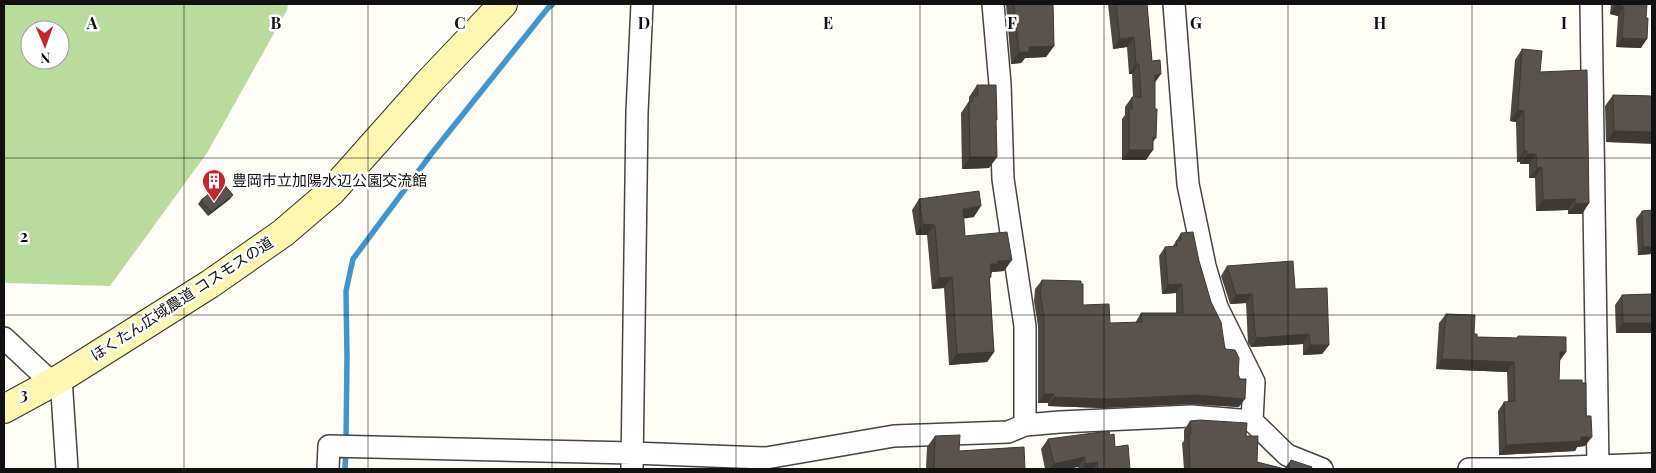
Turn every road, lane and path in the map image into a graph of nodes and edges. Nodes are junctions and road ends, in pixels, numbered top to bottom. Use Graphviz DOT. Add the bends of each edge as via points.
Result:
graph roads {
  1 [pos="503,4"];
  2 [pos="642,4"];
  3 [pos="993,4"];
  4 [pos="1174,4"];
  5 [pos="1591,4"];
  6 [pos="4,338"];
  7 [pos="56,380"];
  8 [pos="8,406"];
  9 [pos="1252,421"];
  10 [pos="1025,426"];
  11 [pos="632,461"];
  12 [pos="1652,464"];
  13 [pos="1598,467"];
  14 [pos="67,469"];
  15 [pos="328,469"];
  16 [pos="1322,469"];
  17 [pos="1469,469"];
  1 -- 7 [label="street, ほくたん広域農道 コスモスの道" via="332,191 283,233 210,284"];
  2 -- 11 [label="street" via="637,112"];
  3 -- 10 [label="street" via="1003,179 1024,326"];
  4 -- 9 [label="street" via="1188,184 1216,307 1254,382"];
  5 -- 13 [label="street"];
  6 -- 7 [label="street"];
  7 -- 8 [label="street, ほくたん広域農道 コスモスの道"];
  7 -- 14 [label="street"];
  9 -- 10 [label="street" via="1191,416"];
  9 -- 16 [label="street" via="1287,455"];
  10 -- 11 [label="street" via="1008,432 894,436 766,458"];
  11 -- 15 [label="street" via="329,446"];
  12 -- 13 [label="street"];
  13 -- 17 [label="street"];
}
